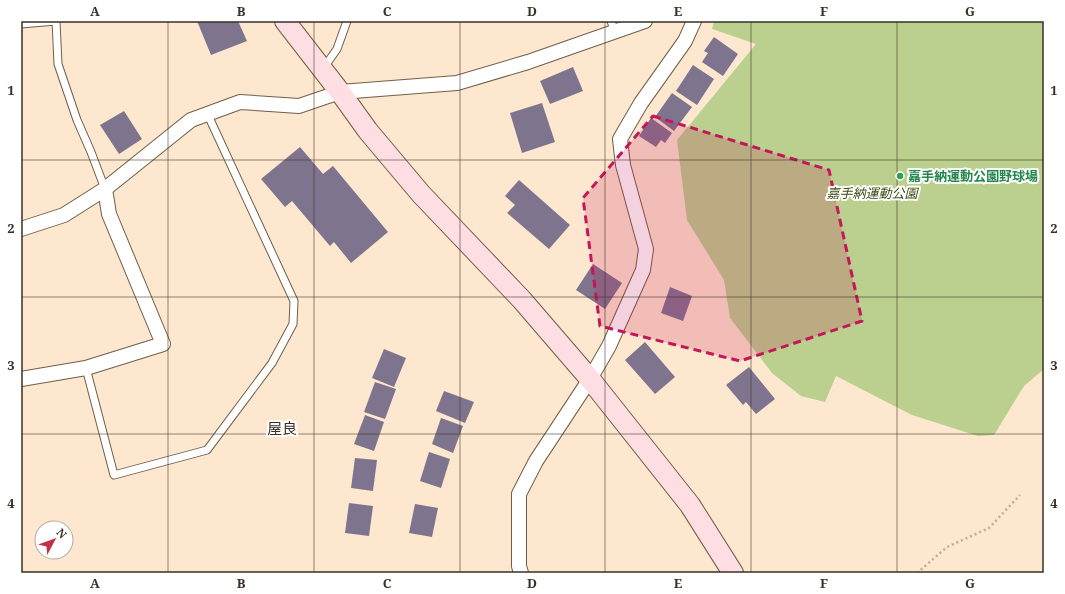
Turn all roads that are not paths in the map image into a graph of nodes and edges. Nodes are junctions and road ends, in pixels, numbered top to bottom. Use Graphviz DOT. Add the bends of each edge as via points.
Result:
graph roads {
  1 [pos="56,21"];
  2 [pos="286,21"];
  3 [pos="346,21"];
  4 [pos="645,21"];
  5 [pos="694,21"];
  6 [pos="21,24"];
  7 [pos="613,26"];
  8 [pos="323,70"];
  9 [pos="340,92"];
  10 [pos="207,113"];
  11 [pos="105,190"];
  12 [pos="21,229"];
  13 [pos="86,368"];
  14 [pos="21,379"];
  15 [pos="590,379"];
  16 [pos="521,573"];
  17 [pos="732,573"];
  1 -- 6 [label="lane"];
  1 -- 11 [label="lane" via="58,64"];
  2 -- 8 [label="street"];
  3 -- 8 [label="lane" via="336,49"];
  4 -- 7 [label="street"];
  5 -- 15 [label="street" via="685,41 641,103 620,139 623,165 646,249 643,270 609,346"];
  7 -- 9 [label="street" via="528,62 457,83"];
  8 -- 9 [label="street"];
  9 -- 10 [label="street" via="299,106 240,102"];
  9 -- 15 [label="street" via="368,131 421,194 522,300"];
  10 -- 11 [label="street" via="191,120"];
  10 -- 13 [label="lane" via="294,302 293,324 272,363 207,450 114,475"];
  11 -- 12 [label="street" via="64,215"];
  11 -- 13 [label="street" via="109,214 163,344"];
  13 -- 14 [label="street"];
  15 -- 16 [label="street" via="536,461 519,494"];
  15 -- 17 [label="street" via="690,505"];
}
